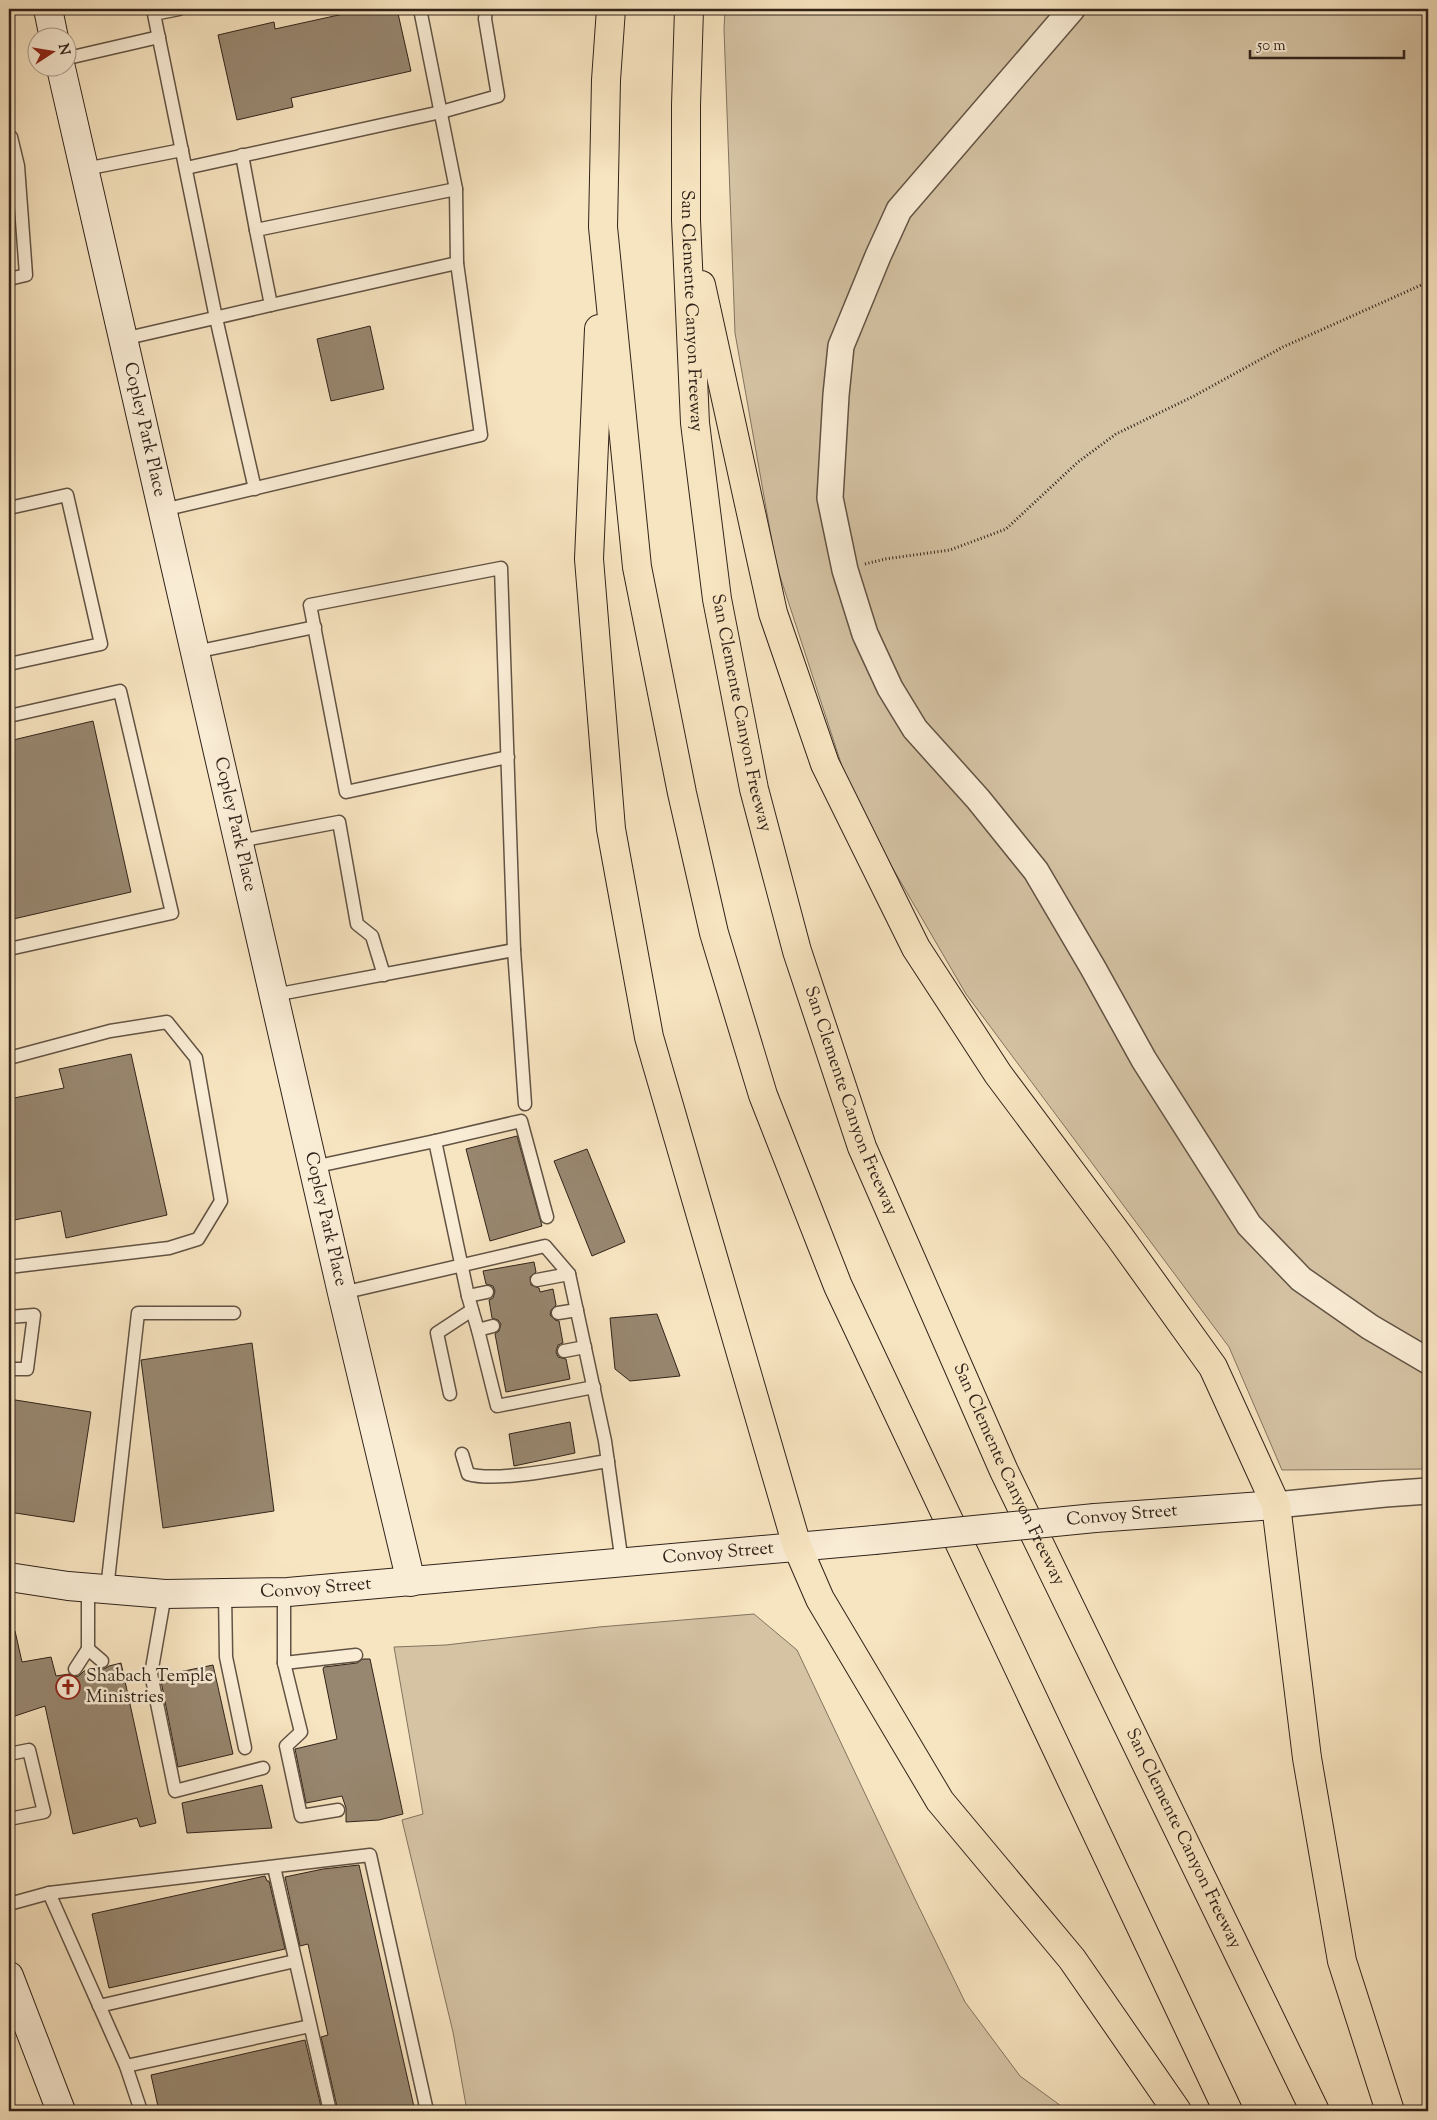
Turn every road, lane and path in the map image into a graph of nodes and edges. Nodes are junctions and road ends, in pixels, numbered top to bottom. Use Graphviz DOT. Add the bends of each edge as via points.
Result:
graph roads {
  1 [pos="48,9"];
  2 [pos="179,9"];
  3 [pos="420,9"];
  4 [pos="486,9"];
  5 [pos="611,9"];
  6 [pos="689,9"];
  7 [pos="1072,9"];
  8 [pos="52,28"];
  9 [pos="159,37"];
  10 [pos="78,56"];
  11 [pos="63,78"];
  12 [pos="441,112"];
  13 [pos="9,138"];
  14 [pos="182,150"];
  15 [pos="242,155"];
  16 [pos="186,168"];
  17 [pos="85,169"];
  18 [pos="456,189"];
  19 [pos="686,220"];
  20 [pos="603,227"];
  21 [pos="256,230"];
  22 [pos="457,263"];
  23 [pos="9,279"];
  24 [pos="1428,282"];
  25 [pos="271,305"];
  26 [pos="216,318"];
  27 [pos="124,339"];
  28 [pos="255,489"];
  29 [pos="9,508"];
  30 [pos="163,510"];
  31 [pos="845,570"];
  32 [pos="315,627"];
  33 [pos="195,652"];
  34 [pos="9,664"];
  35 [pos="9,716"];
  36 [pos="508,757"];
  37 [pos="238,841"];
  38 [pos="9,949"];
  39 [pos="514,950"];
  40 [pos="384,975"];
  41 [pos="274,996"];
  42 [pos="9,1058"];
  43 [pos="525,1104"];
  44 [pos="435,1141"];
  45 [pos="313,1167"];
  46 [pos="547,1217"];
  47 [pos="463,1266"];
  48 [pos="9,1267"];
  49 [pos="569,1274"];
  50 [pos="537,1280"];
  51 [pos="487,1292"];
  52 [pos="342,1293"];
  53 [pos="468,1296"];
  54 [pos="472,1310"];
  55 [pos="577,1310"];
  56 [pos="234,1313"];
  57 [pos="558,1313"];
  58 [pos="9,1317"];
  59 [pos="493,1326"];
  60 [pos="478,1330"];
  61 [pos="585,1347"];
  62 [pos="564,1351"];
  63 [pos="1428,1361"];
  64 [pos="9,1369"];
  65 [pos="594,1387"];
  66 [pos="450,1394"];
  67 [pos="462,1454"];
  68 [pos="608,1461"];
  69 [pos="1428,1492"];
  70 [pos="1276,1505"];
  71 [pos="797,1546"];
  72 [pos="622,1563"];
  73 [pos="9,1577"];
  74 [pos="411,1582"];
  75 [pos="98,1588"];
  76 [pos="284,1592"];
  77 [pos="225,1593"];
  78 [pos="165,1594"];
  79 [pos="88,1649"];
  80 [pos="356,1655"];
  81 [pos="102,1661"];
  82 [pos="284,1663"];
  83 [pos="74,1669"];
  84 [pos="245,1748"];
  85 [pos="9,1754"];
  86 [pos="263,1768"];
  87 [pos="338,1810"];
  88 [pos="9,1818"];
  89 [pos="274,1867"];
  90 [pos="49,1893"];
  91 [pos="9,1904"];
  92 [pos="295,1961"];
  93 [pos="9,1976"];
  94 [pos="99,2006"];
  95 [pos="310,2026"];
  96 [pos="126,2066"];
  97 [pos="61,2111"];
  98 [pos="142,2111"];
  99 [pos="330,2111"];
  100 [pos="427,2111"];
  101 [pos="1177,2111"];
  102 [pos="1228,2111"];
  103 [pos="1315,2111"];
  104 [pos="1390,2111"];
  1 -- 8 [label="main road"];
  2 -- 9 [label="lane" via="154,14"];
  3 -- 12 [label="lane"];
  4 -- 12 [label="lane" via="498,96"];
  5 -- 20 [label="highway"];
  6 -- 19 [label="highway, San Clemente Canyon Freeway"];
  7 -- 31 [label="street" via="899,210 841,346 830,498"];
  9 -- 10 [label="lane"];
  9 -- 14 [label="lane"];
  11 -- 17 [label="main road, Copley Park Place"];
  12 -- 15 [label="lane"];
  12 -- 18 [label="lane"];
  13 -- 23 [label="lane" via="18,166 26,275"];
  14 -- 16 [label="lane"];
  14 -- 17 [label="lane"];
  15 -- 16 [label="lane"];
  15 -- 21 [label="lane"];
  16 -- 26 [label="lane"];
  17 -- 27 [label="main road, Copley Park Place"];
  18 -- 21 [label="lane"];
  18 -- 22 [label="lane"];
  19 -- 70 [label="highway" via="773,613 825,764 916,948 998,1074 1213,1367"];
  19 -- 103 [label="highway, San Clemente Canyon Freeway" via="695,423 717,599 756,798 797,951 862,1146 1004,1471"];
  20 -- 71 [label="highway" via="590,559 611,829 649,1037"];
  20 -- 102 [label="highway" via="636,567 714,933 763,1095 838,1286"];
  21 -- 25 [label="lane"];
  22 -- 25 [label="lane"];
  22 -- 28 [label="lane" via="481,435"];
  24 -- 31 [label="path" via="1283,347 1116,434 1078,462 1006,529 950,550 885,559"];
  25 -- 26 [label="lane"];
  26 -- 27 [label="lane"];
  26 -- 28 [label="lane"];
  27 -- 30 [label="main road, Copley Park Place"];
  28 -- 30 [label="lane"];
  29 -- 34 [label="lane" via="67,495 101,644"];
  30 -- 33 [label="main road, Copley Park Place"];
  31 -- 63 [label="street" via="865,634 890,688 915,728 1036,871 1144,1060 1250,1226 1302,1279 1370,1327"];
  32 -- 33 [label="lane"];
  32 -- 36 [label="lane" via="346,792"];
  32 -- 36 [label="lane" via="310,606 501,568"];
  33 -- 37 [label="main road, Copley Park Place"];
  35 -- 38 [label="lane" via="120,690 172,913"];
  36 -- 39 [label="lane"];
  37 -- 40 [label="lane" via="339,822 357,924 372,936"];
  37 -- 41 [label="main road, Copley Park Place"];
  39 -- 40 [label="lane"];
  39 -- 43 [label="lane"];
  40 -- 41 [label="lane"];
  41 -- 45 [label="main road, Copley Park Place"];
  42 -- 48 [label="lane" via="110,1031 167,1022 196,1058 221,1201 198,1239 169,1248"];
  44 -- 45 [label="lane"];
  44 -- 46 [label="lane" via="521,1121"];
  44 -- 47 [label="lane"];
  45 -- 52 [label="main road, Copley Park Place"];
  47 -- 49 [label="lane" via="545,1246"];
  47 -- 52 [label="lane"];
  47 -- 53 [label="lane"];
  49 -- 50 [label="lane"];
  49 -- 55 [label="lane"];
  51 -- 53 [label="lane"];
  52 -- 74 [label="main road, Copley Park Place"];
  53 -- 54 [label="lane"];
  54 -- 60 [label="lane"];
  54 -- 66 [label="lane" via="437,1333"];
  55 -- 57 [label="lane"];
  55 -- 61 [label="lane"];
  56 -- 75 [label="lane" via="138,1314"];
  58 -- 64 [label="lane" via="34,1315 27,1370"];
  59 -- 60 [label="lane"];
  60 -- 65 [label="lane" via="494,1366 497,1406"];
  61 -- 62 [label="lane"];
  61 -- 65 [label="lane"];
  65 -- 68 [label="lane"];
  67 -- 68 [label="lane" via="468,1474 476,1476 509,1475"];
  68 -- 72 [label="lane"];
  69 -- 70 [label="street, Convoy Street"];
  70 -- 71 [label="main road, Convoy Street, bridge"];
  70 -- 104 [label="highway" via="1307,1758 1342,1961"];
  71 -- 72 [label="main road, Convoy Street"];
  71 -- 101 [label="highway" via="820,1599 940,1801 1072,1958"];
  72 -- 74 [label="main road, Convoy Street"];
  73 -- 75 [label="main road, Convoy Street"];
  74 -- 76 [label="main road, Convoy Street"];
  75 -- 78 [label="main road, Convoy Street"];
  75 -- 79 [label="lane"];
  76 -- 77 [label="main road, Convoy Street"];
  76 -- 82 [label="lane"];
  77 -- 78 [label="main road, Convoy Street"];
  77 -- 84 [label="lane" via="226,1658"];
  78 -- 86 [label="lane" via="151,1674 175,1791"];
  79 -- 81 [label="lane"];
  79 -- 83 [label="lane"];
  80 -- 82 [label="lane"];
  82 -- 87 [label="lane" via="302,1732 286,1746 301,1816"];
  85 -- 88 [label="lane" via="29,1750 44,1812"];
  89 -- 90 [label="lane"];
  89 -- 92 [label="lane"];
  89 -- 100 [label="lane" via="370,1855"];
  90 -- 91 [label="lane"];
  90 -- 94 [label="lane"];
  92 -- 94 [label="lane"];
  92 -- 95 [label="lane"];
  93 -- 97 [label="main road"];
  94 -- 96 [label="lane"];
  95 -- 96 [label="lane"];
  95 -- 99 [label="lane"];
  96 -- 98 [label="lane"];
}
